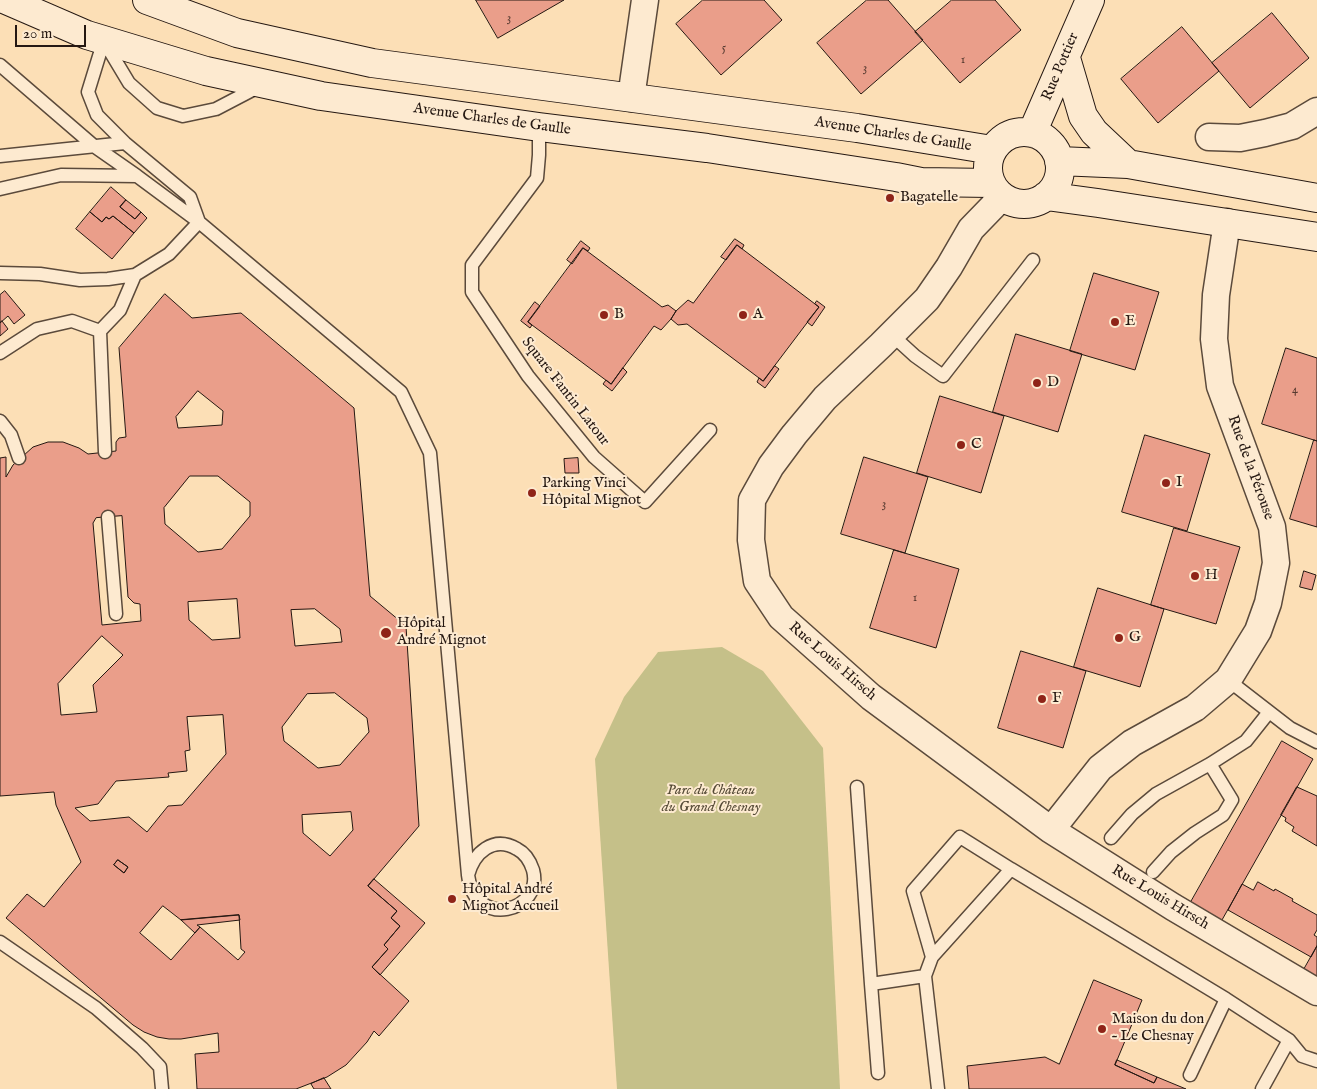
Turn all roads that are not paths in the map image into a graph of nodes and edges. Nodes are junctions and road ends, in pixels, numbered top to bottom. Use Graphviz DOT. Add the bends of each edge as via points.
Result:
graph roads {
  1 [pos="6,0"];
  2 [pos="147,0"];
  3 [pos="645,0"];
  4 [pos="1090,0"];
  5 [pos="104,40"];
  6 [pos="1066,58"];
  7 [pos="0,65"];
  8 [pos="265,84"];
  9 [pos="631,98"];
  10 [pos="1317,111"];
  11 [pos="539,127"];
  12 [pos="1032,133"];
  13 [pos="1209,137"];
  14 [pos="125,143"];
  15 [pos="94,146"];
  16 [pos="992,150"];
  17 [pos="0,156"];
  18 [pos="1059,161"];
  19 [pos="1128,164"];
  20 [pos="137,176"];
  21 [pos="0,189"];
  22 [pos="997,190"];
  23 [pos="1046,196"];
  24 [pos="1317,198"];
  25 [pos="199,222"];
  26 [pos="1227,222"];
  27 [pos="1317,237"];
  28 [pos="1033,260"];
  29 [pos="0,273"];
  30 [pos="135,275"];
  31 [pos="100,330"];
  32 [pos="892,335"];
  33 [pos="0,353"];
  34 [pos="0,421"];
  35 [pos="710,430"];
  36 [pos="105,452"];
  37 [pos="19,458"];
  38 [pos="108,517"];
  39 [pos="116,614"];
  40 [pos="1228,680"];
  41 [pos="1268,712"];
  42 [pos="1317,742"];
  43 [pos="1210,764"];
  44 [pos="857,787"];
  45 [pos="464,829"];
  46 [pos="1051,830"];
  47 [pos="1111,838"];
  48 [pos="486,848"];
  49 [pos="1011,869"];
  50 [pos="1154,872"];
  51 [pos="468,875"];
  52 [pos="0,942"];
  53 [pos="932,957"];
  54 [pos="925,976"];
  55 [pos="872,984"];
  56 [pos="1317,992"];
  57 [pos="1226,999"];
  58 [pos="1289,1040"];
  59 [pos="1317,1061"];
  60 [pos="878,1073"];
  61 [pos="1190,1075"];
  62 [pos="162,1089"];
  63 [pos="938,1089"];
  64 [pos="1262,1089"];
  1 -- 5 [label="main road, Avenue Charles de Gaulle"];
  2 -- 9 [label="main road, Avenue Charles de Gaulle" via="237,33 372,63"];
  3 -- 9 [label="street"];
  4 -- 6 [label="main road, Rue Pottier"];
  5 -- 8 [label="main road, Avenue Charles de Gaulle" via="206,71"];
  5 -- 8 [label="lane" via="129,83 157,108 183,116 216,109"];
  5 -- 14 [label="lane" via="88,92 97,115"];
  6 -- 12 [label="main road, Rue Pottier"];
  6 -- 19 [label="main road" via="1083,116 1094,132"];
  7 -- 15 [label="lane"];
  8 -- 11 [label="main road, Avenue Charles de Gaulle" via="321,96"];
  9 -- 16 [label="main road, Avenue Charles de Gaulle" via="857,128"];
  10 -- 13 [label="street" via="1292,126 1265,133 1240,138"];
  11 -- 22 [label="main road, Avenue Charles de Gaulle"];
  11 -- 35 [label="lane, Square Fantin Latour" via="537,178 472,266 472,292 528,376 594,457 645,502"];
  12 -- 16 [label="main road, Avenue Charles de Gaulle" via="1009,135"];
  12 -- 18 [label="main road" via="1050,143"];
  14 -- 15 [label="lane"];
  14 -- 25 [label="lane" via="190,197"];
  15 -- 17 [label="lane"];
  15 -- 20 [label="lane"];
  16 -- 22 [label="main road, Avenue Charles de Gaulle" via="988,172"];
  18 -- 19 [label="main road"];
  18 -- 23 [label="main road" via="1058,181"];
  19 -- 24 [label="main road"];
  20 -- 21 [label="lane" via="61,175"];
  20 -- 25 [label="lane"];
  22 -- 23 [label="main road, Avenue Charles de Gaulle" via="1013,203 1036,202"];
  22 -- 32 [label="street, Rue Louis Hirsch" via="927,299"];
  23 -- 26 [label="main road, Avenue Charles de Gaulle"];
  25 -- 30 [label="lane" via="169,254"];
  25 -- 45 [label="lane" via="402,392 430,453"];
  26 -- 27 [label="main road, Avenue Charles de Gaulle"];
  26 -- 40 [label="street, Rue de la Pérouse" via="1216,295 1214,339 1220,386 1272,527 1276,563 1268,603 1258,631"];
  28 -- 32 [label="lane" via="943,376"];
  29 -- 30 [label="lane" via="80,280"];
  30 -- 31 [label="lane" via="120,310"];
  31 -- 33 [label="lane" via="72,321 54,325 37,329"];
  31 -- 36 [label="lane"];
  32 -- 46 [label="street, Rue Louis Hirsch" via="825,398 766,474 752,500 750,540 757,581 781,617 871,697"];
  34 -- 37 [label="lane" via="11,435"];
  38 -- 39 [label="lane"];
  40 -- 41 [label="lane"];
  40 -- 46 [label="street, Rue de la Pérouse" via="1195,708 1132,743 1100,768"];
  41 -- 42 [label="lane"];
  41 -- 43 [label="lane" via="1246,741"];
  43 -- 47 [label="lane" via="1156,794"];
  43 -- 50 [label="lane" via="1232,800 1223,815 1179,845"];
  44 -- 55 [label="lane"];
  45 -- 48 [label="lane"];
  45 -- 51 [label="lane"];
  46 -- 56 [label="street, Rue Louis Hirsch"];
  48 -- 51 [label="lane" via="477,855"];
  48 -- 51 [label="lane" via="506,845 524,854 534,873 530,893 514,907 492,909 474,896"];
  49 -- 53 [label="lane"];
  49 -- 53 [label="lane" via="960,837 913,891"];
  49 -- 57 [label="lane"];
  52 -- 62 [label="lane" via="96,1008 142,1048 160,1066"];
  53 -- 54 [label="lane"];
  54 -- 55 [label="lane"];
  54 -- 63 [label="lane"];
  55 -- 60 [label="lane"];
  57 -- 58 [label="lane"];
  57 -- 61 [label="lane"];
  58 -- 59 [label="lane" via="1302,1056"];
  58 -- 64 [label="lane"];
}
